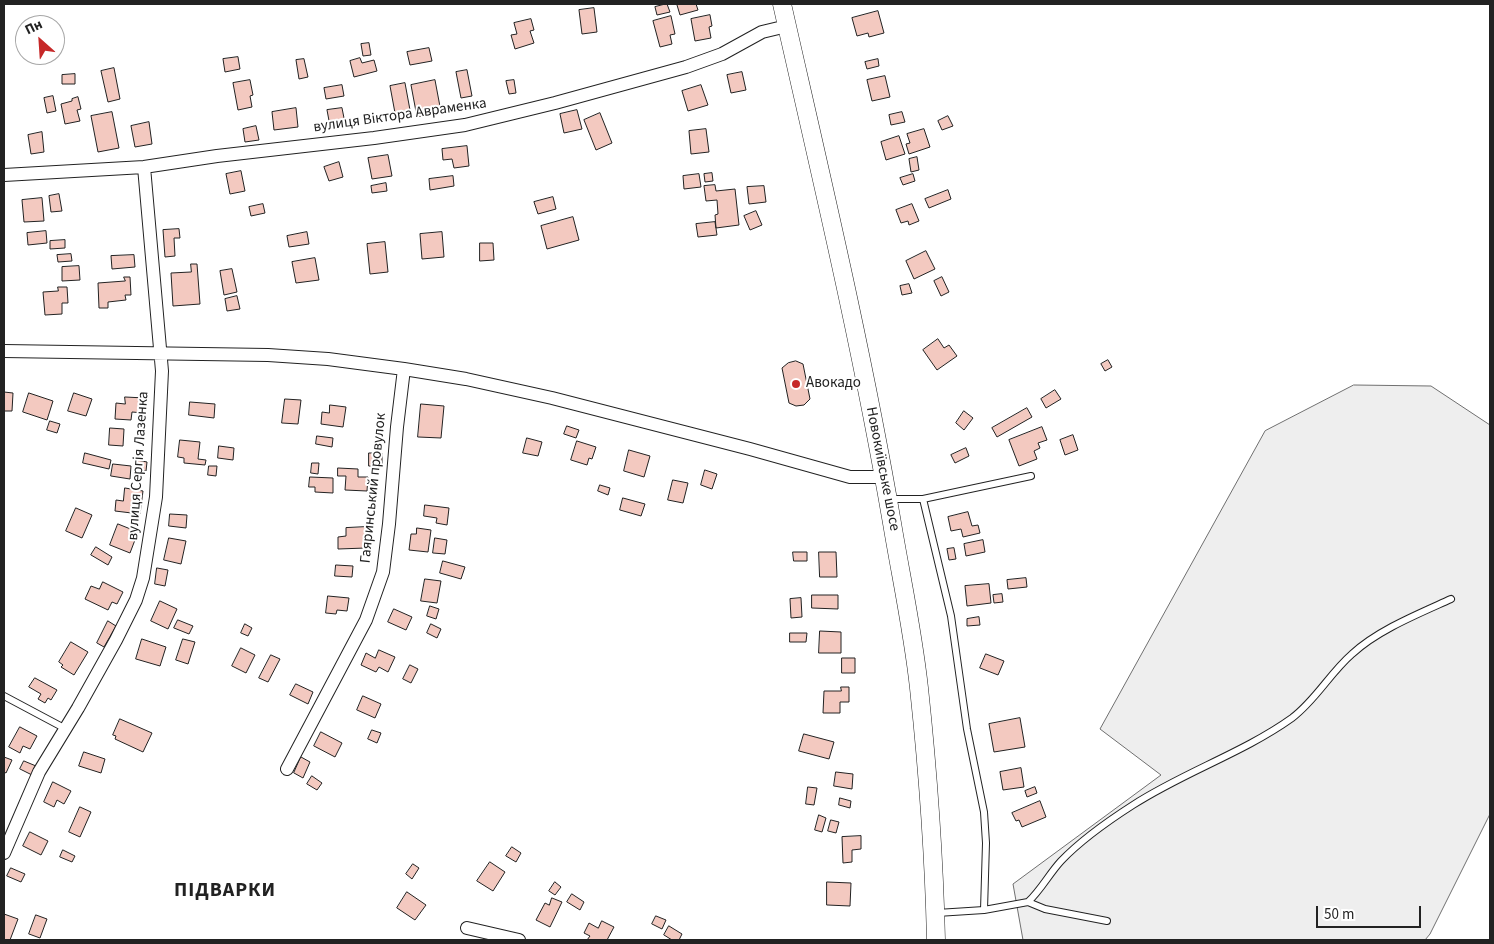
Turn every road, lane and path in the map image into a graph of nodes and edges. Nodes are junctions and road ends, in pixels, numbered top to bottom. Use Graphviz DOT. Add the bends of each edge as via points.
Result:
graph roads {
  1 [pos="782,4"];
  2 [pos="787,26"];
  3 [pos="144,167"];
  4 [pos="4,175"];
  5 [pos="4,351"];
  6 [pos="161,353"];
  7 [pos="404,369"];
  8 [pos="1031,476"];
  9 [pos="884,477"];
  10 [pos="888,499"];
  11 [pos="923,499"];
  12 [pos="1451,599"];
  13 [pos="4,696"];
  14 [pos="66,729"];
  15 [pos="287,768"];
  16 [pos="4,853"];
  17 [pos="1028,902"];
  18 [pos="984,910"];
  19 [pos="935,914"];
  20 [pos="1107,920"];
  21 [pos="466,928"];
  22 [pos="519,940"];
  23 [pos="936,940"];
  1 -- 2 [label="main road, Новокиївське шосе"];
  2 -- 3 [label="street, вулиця Віктора Авраменка" via="762,32 722,54 686,67 475,124"];
  2 -- 9 [label="main road, Новокиївське шосе" via="835,237"];
  3 -- 4 [label="street, вулиця Віктора Авраменка"];
  3 -- 6 [label="street, вулиця Сергія Лазенка"];
  5 -- 6 [label="street"];
  6 -- 7 [label="street" via="295,356"];
  6 -- 14 [label="street, вулиця Сергія Лазенка" via="157,482 143,578 133,607"];
  7 -- 9 [label="street" via="552,398 850,477"];
  7 -- 15 [label="street, Гаяринський провулок" via="382,572 366,620"];
  8 -- 11 [label="lane"];
  9 -- 10 [label="main road, Новокиївське шосе"];
  10 -- 11 [label="lane"];
  10 -- 19 [label="main road, Новокиївське шосе" via="919,687 932,816"];
  11 -- 18 [label="lane" via="951,616 968,736 984,812"];
  12 -- 17 [label="lane" via="1398,624 1360,647 1339,666 1305,707 1285,723 1149,795 1086,838 1059,863"];
  13 -- 14 [label="lane"];
  14 -- 16 [label="street, вулиця Сергія Лазенка" via="39,772"];
  17 -- 18 [label="lane"];
  17 -- 20 [label="lane" via="1045,909"];
  18 -- 19 [label="lane"];
  19 -- 23 [label="main road, Новокиївське шосе"];
  21 -- 22 [label="street"];
}
